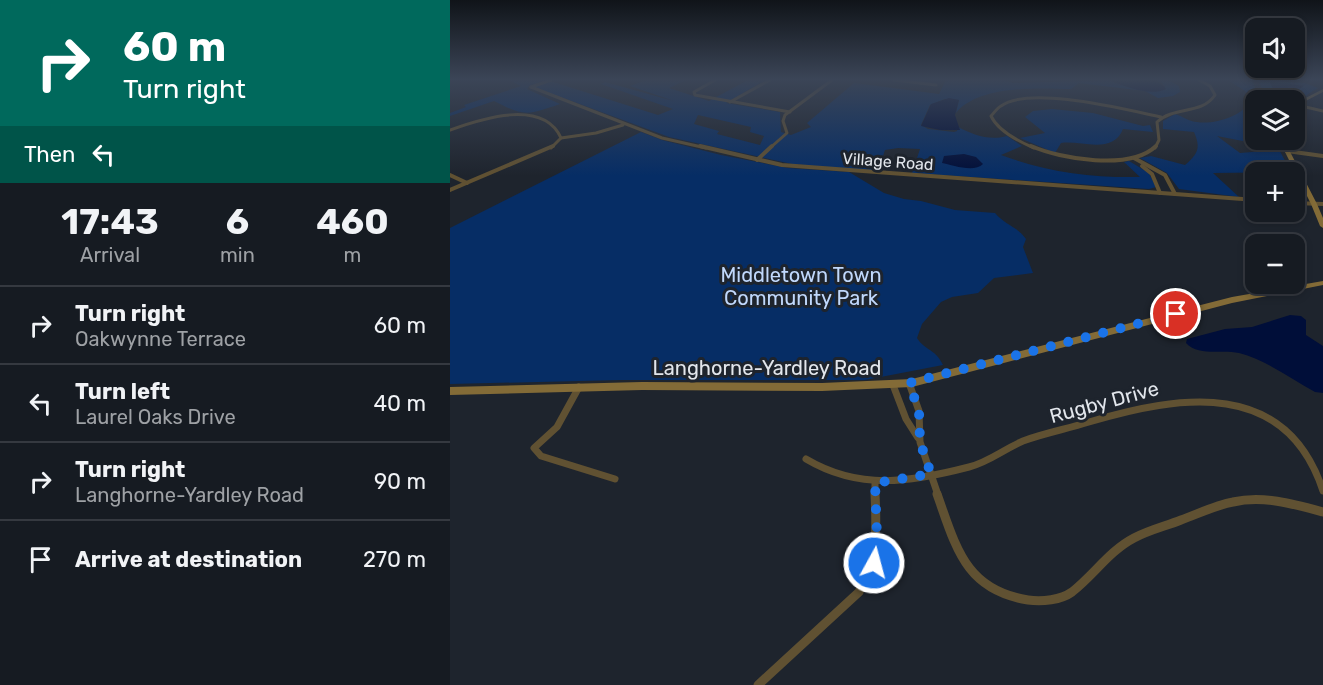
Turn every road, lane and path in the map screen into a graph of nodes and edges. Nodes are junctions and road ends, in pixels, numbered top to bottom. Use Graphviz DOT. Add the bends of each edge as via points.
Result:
graph roads {
  1 [pos="594,112"];
  2 [pos="789,112"];
  3 [pos="994,112"];
  4 [pos="1138,112"];
  5 [pos="1171,112"];
  6 [pos="1161,117"];
  7 [pos="624,124"];
  8 [pos="450,130"];
  9 [pos="561,138"];
  10 [pos="1288,152"];
  11 [pos="1323,157"];
  12 [pos="1134,158"];
  13 [pos="1128,159"];
  14 [pos="757,160"];
  15 [pos="450,175"];
  16 [pos="467,183"];
  17 [pos="450,190"];
  18 [pos="1160,192"];
  19 [pos="1175,194"];
  20 [pos="1245,199"];
  21 [pos="1305,204"];
  22 [pos="1314,204"];
  23 [pos="1323,204"];
  24 [pos="1323,226"];
  25 [pos="1323,283"];
  26 [pos="1305,286"];
  27 [pos="1305,290"];
  28 [pos="1323,291"];
  29 [pos="1265,294"];
  30 [pos="909,383"];
  31 [pos="893,385"];
  32 [pos="579,387"];
  33 [pos="450,391"];
  34 [pos="920,442"];
  35 [pos="806,459"];
  36 [pos="931,474"];
  37 [pos="615,479"];
  38 [pos="875,483"];
  39 [pos="1323,491"];
  40 [pos="1323,512"];
  41 [pos="758,685"];
  1 -- 7 [label="street, Village Road"];
  2 -- 14 [label="street" via="783,120 788,133"];
  3 -- 13 [label="street" via="991,116 996,125 1044,152 1089,160"];
  4 -- 6 [label="street"];
  5 -- 6 [label="street"];
  6 -- 12 [label="street" via="1157,122 1158,145"];
  7 -- 9 [label="street" via="596,134"];
  7 -- 14 [label="street, Village Road" via="662,138"];
  8 -- 9 [label="street" via="520,114 548,124"];
  9 -- 16 [label="street" via="547,150"];
  10 -- 11 [label="street"];
  10 -- 22 [label="main road"];
  12 -- 13 [label="street"];
  12 -- 19 [label="street" via="1165,175"];
  13 -- 18 [label="street" via="1150,172"];
  14 -- 18 [label="street, Village Road" via="803,167"];
  15 -- 16 [label="street"];
  16 -- 17 [label="street"];
  18 -- 19 [label="street, Village Road"];
  19 -- 20 [label="street, Village Road"];
  21 -- 22 [label="street"];
  22 -- 23 [label="street"];
  22 -- 24 [label="main road"];
  25 -- 26 [label="main road, Langhorne-Yardley Road"];
  27 -- 28 [label="main road"];
  29 -- 30 [label="main road, Langhorne-Yardley Road"];
  30 -- 31 [label="main road, Langhorne-Yardley Road"];
  30 -- 34 [label="street" via="919,411"];
  31 -- 32 [label="main road, Langhorne-Yardley Road"];
  31 -- 34 [label="street"];
  32 -- 33 [label="main road, Langhorne-Yardley Road"];
  32 -- 37 [label="street" via="557,427 534,448 541,456"];
  34 -- 36 [label="street"];
  35 -- 38 [label="street" via="835,475"];
  36 -- 38 [label="street, Rugby Drive"];
  36 -- 39 [label="street, Rugby Drive" via="980,464 1022,442 1128,410 1182,400 1240,408 1284,429 1310,455"];
  36 -- 40 [label="street" via="963,562 985,585 1029,601 1047,601 1072,592 1105,558 1136,537 1231,502 1278,500"];
  38 -- 41 [label="street" via="877,537 870,573 859,592"];
}
